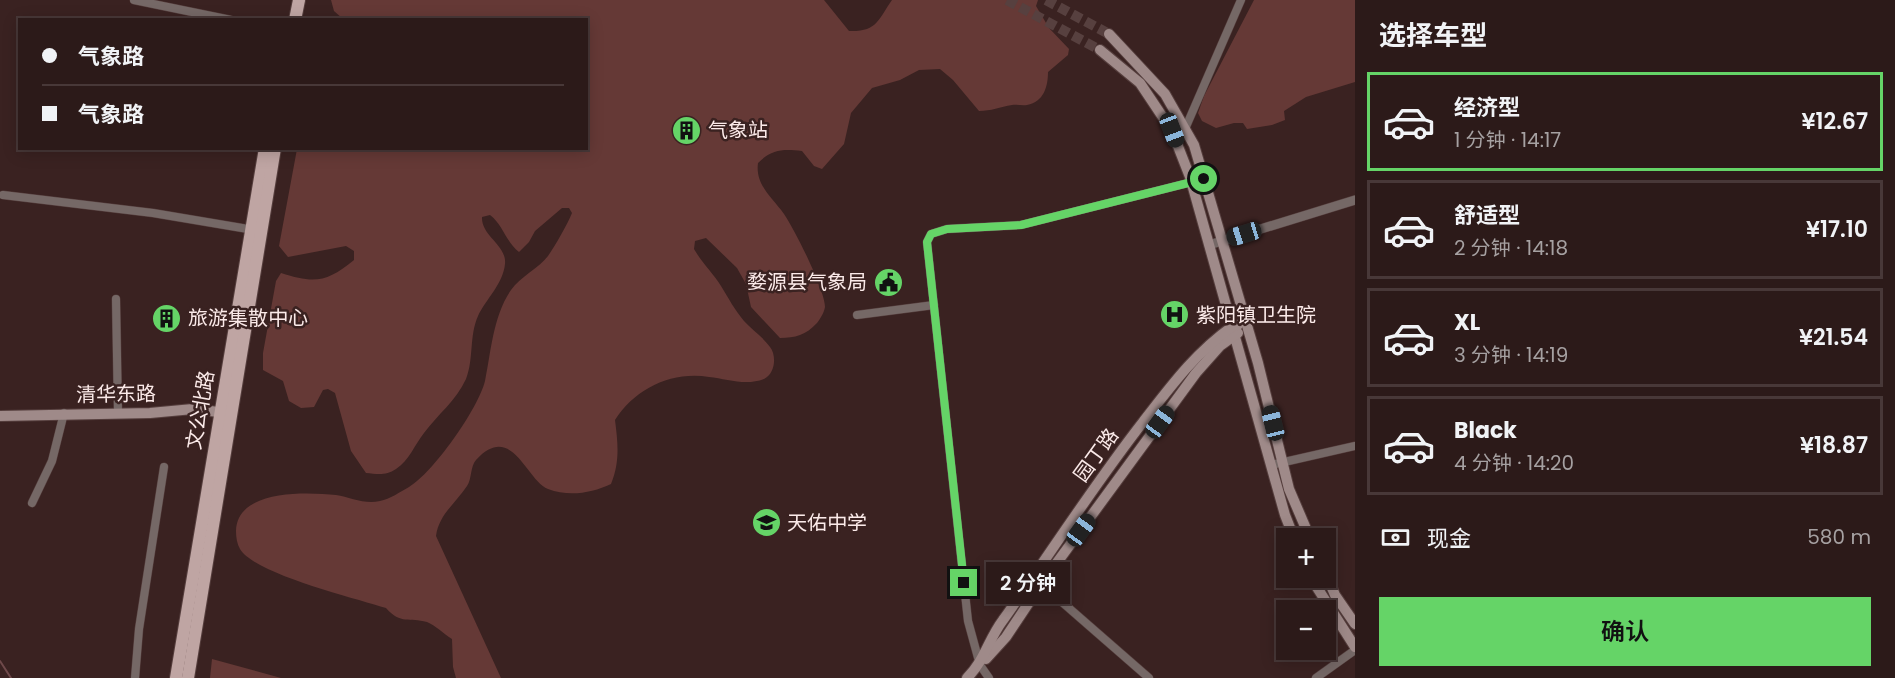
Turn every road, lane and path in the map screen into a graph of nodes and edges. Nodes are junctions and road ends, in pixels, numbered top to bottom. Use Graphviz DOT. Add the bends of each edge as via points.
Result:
graph roads {
  1 [pos="134,0"];
  2 [pos="291,0"];
  3 [pos="299,0"];
  4 [pos="1240,0"];
  5 [pos="221,18"];
  6 [pos="286,18"];
  7 [pos="295,18"];
  8 [pos="1109,34"];
  9 [pos="1100,50"];
  10 [pos="1185,129"];
  11 [pos="265,150"];
  12 [pos="275,150"];
  13 [pos="1204,179"];
  14 [pos="1192,183"];
  15 [pos="3,195"];
  16 [pos="1355,200"];
  17 [pos="256,230"];
  18 [pos="1222,241"];
  19 [pos="1209,245"];
  20 [pos="116,299"];
  21 [pos="934,305"];
  22 [pos="857,315"];
  23 [pos="1247,325"];
  24 [pos="1234,331"];
  25 [pos="64,413"];
  26 [pos="118,413"];
  27 [pos="226,413"];
  28 [pos="0,416"];
  29 [pos="1355,446"];
  30 [pos="1277,464"];
  31 [pos="164,467"];
  32 [pos="32,503"];
  33 [pos="1292,528"];
  34 [pos="1306,528"];
  35 [pos="1037,580"];
  36 [pos="1317,588"];
  37 [pos="1332,588"];
  38 [pos="1355,624"];
  39 [pos="1355,649"];
  40 [pos="980,665"];
  41 [pos="135,678"];
  42 [pos="177,678"];
  43 [pos="188,678"];
  44 [pos="967,678"];
  45 [pos="975,678"];
  46 [pos="989,678"];
  47 [pos="1149,678"];
  48 [pos="1316,678"];
  1 -- 5 [label="street"];
  2 -- 6 [label="main road"];
  3 -- 7 [label="main road"];
  4 -- 10 [label="street"];
  8 -- 10 [label="main road" via="1166,93"];
  9 -- 14 [label="main road" via="1140,83 1172,130"];
  10 -- 13 [label="main road"];
  11 -- 17 [label="main road, 文公北路"];
  12 -- 17 [label="main road, 文公北路"];
  13 -- 14 [label="street"];
  13 -- 18 [label="main road"];
  14 -- 19 [label="main road"];
  14 -- 21 [label="street" via="1021,225 947,229 931,234 927,242"];
  15 -- 17 [label="street"];
  16 -- 18 [label="street"];
  17 -- 27 [label="main road, 文公北路"];
  18 -- 19 [label="street"];
  18 -- 23 [label="main road"];
  19 -- 24 [label="main road"];
  20 -- 26 [label="street"];
  21 -- 22 [label="street"];
  21 -- 40 [label="street" via="968,621"];
  23 -- 24 [label="main road"];
  23 -- 30 [label="main road"];
  24 -- 30 [label="main road"];
  24 -- 35 [label="main road, 园丁路" via="1207,345 1188,363 1112,462"];
  25 -- 26 [label="main road, 清华东路"];
  25 -- 28 [label="main road, 清华东路"];
  25 -- 32 [label="street" via="52,461"];
  26 -- 27 [label="main road, 清华东路" via="193,409"];
  27 -- 42 [label="main road, 文公北路"];
  27 -- 43 [label="main road, 文公北路"];
  29 -- 30 [label="street"];
  30 -- 33 [label="main road"];
  30 -- 34 [label="main road"];
  31 -- 41 [label="street"];
  35 -- 40 [label="main road, 园丁路" via="996,630"];
  35 -- 47 [label="street"];
  36 -- 39 [label="main road"];
  37 -- 38 [label="main road"];
  39 -- 48 [label="street"];
  40 -- 44 [label="main road, 园丁路"];
  40 -- 45 [label="main road, 园丁路"];
  40 -- 46 [label="street"];
}
